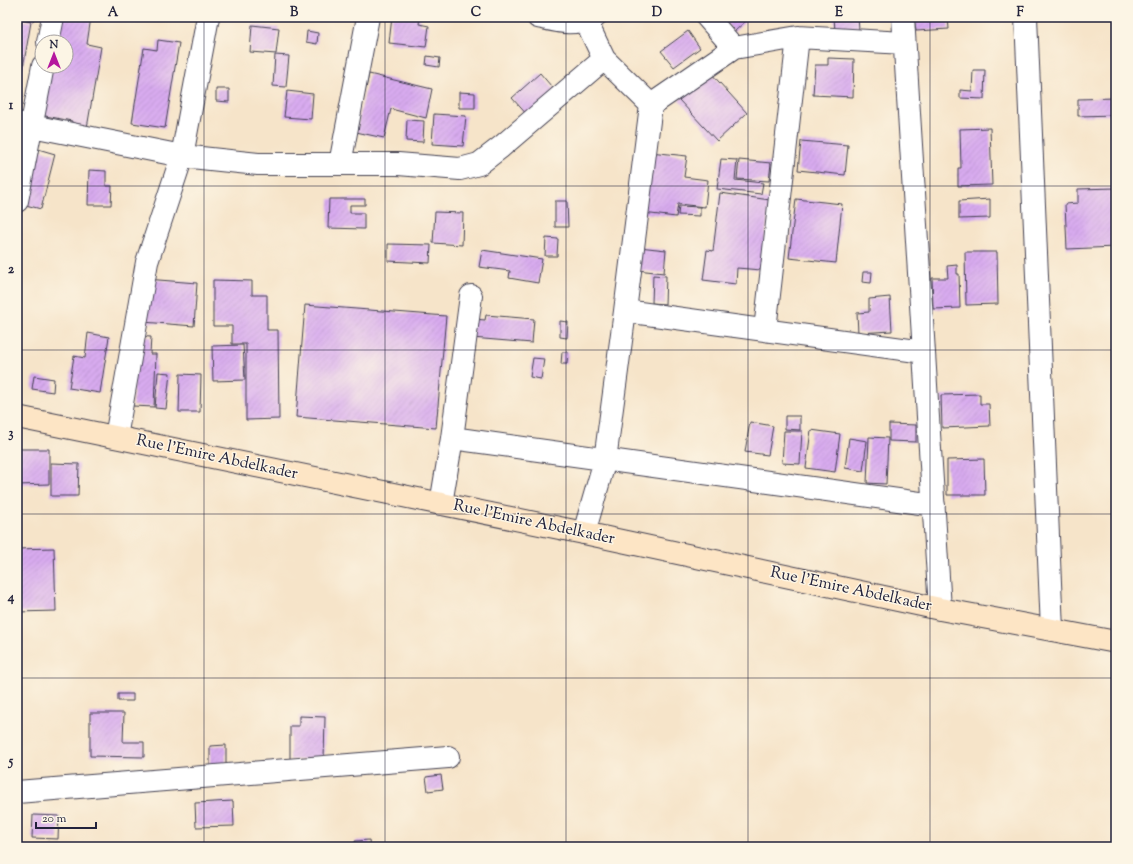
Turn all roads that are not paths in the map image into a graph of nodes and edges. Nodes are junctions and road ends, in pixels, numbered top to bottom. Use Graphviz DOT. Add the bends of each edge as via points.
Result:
graph roads {
  1 [pos="54,17"];
  2 [pos="208,17"];
  3 [pos="368,17"];
  4 [pos="538,17"];
  5 [pos="707,17"];
  6 [pos="903,17"];
  7 [pos="1026,17"];
  8 [pos="590,19"];
  9 [pos="50,34"];
  10 [pos="798,36"];
  11 [pos="904,42"];
  12 [pos="734,48"];
  13 [pos="604,58"];
  14 [pos="40,74"];
  15 [pos="650,105"];
  16 [pos="24,124"];
  17 [pos="182,156"];
  18 [pos="340,164"];
  19 [pos="17,201"];
  20 [pos="471,296"];
  21 [pos="625,311"];
  22 [pos="765,330"];
  23 [pos="924,352"];
  24 [pos="17,417"];
  25 [pos="116,437"];
  26 [pos="452,438"];
  27 [pos="605,460"];
  28 [pos="441,504"];
  29 [pos="934,505"];
  30 [pos="584,533"];
  31 [pos="940,609"];
  32 [pos="1052,630"];
  33 [pos="1116,642"];
  34 [pos="448,757"];
  35 [pos="17,792"];
  1 -- 9 [label="street"];
  2 -- 17 [label="street"];
  3 -- 18 [label="street"];
  4 -- 8 [label="street" via="567,23"];
  5 -- 12 [label="street"];
  6 -- 11 [label="street"];
  7 -- 32 [label="street"];
  8 -- 13 [label="street"];
  10 -- 11 [label="street"];
  10 -- 12 [label="street"];
  10 -- 22 [label="street"];
  11 -- 23 [label="street"];
  12 -- 15 [label="street"];
  13 -- 15 [label="street"];
  13 -- 18 [label="street" via="479,164 460,169 398,164"];
  14 -- 16 [label="street"];
  15 -- 21 [label="street"];
  16 -- 17 [label="street"];
  16 -- 19 [label="street"];
  17 -- 18 [label="street" via="258,164"];
  17 -- 25 [label="street" via="147,262"];
  20 -- 26 [label="street"];
  21 -- 22 [label="street"];
  21 -- 27 [label="street"];
  22 -- 23 [label="street"];
  23 -- 29 [label="street"];
  24 -- 25 [label="main road, Rue l'Emire Abdelkader"];
  25 -- 28 [label="main road, Rue l'Emire Abdelkader"];
  26 -- 27 [label="street"];
  26 -- 28 [label="street"];
  27 -- 29 [label="street"];
  27 -- 30 [label="street"];
  28 -- 30 [label="main road, Rue l'Emire Abdelkader"];
  29 -- 31 [label="street"];
  30 -- 31 [label="main road, Rue l'Emire Abdelkader"];
  31 -- 32 [label="main road, Rue l'Emire Abdelkader"];
  32 -- 33 [label="main road, Rue l'Emire Abdelkader"];
  34 -- 35 [label="street"];
}
